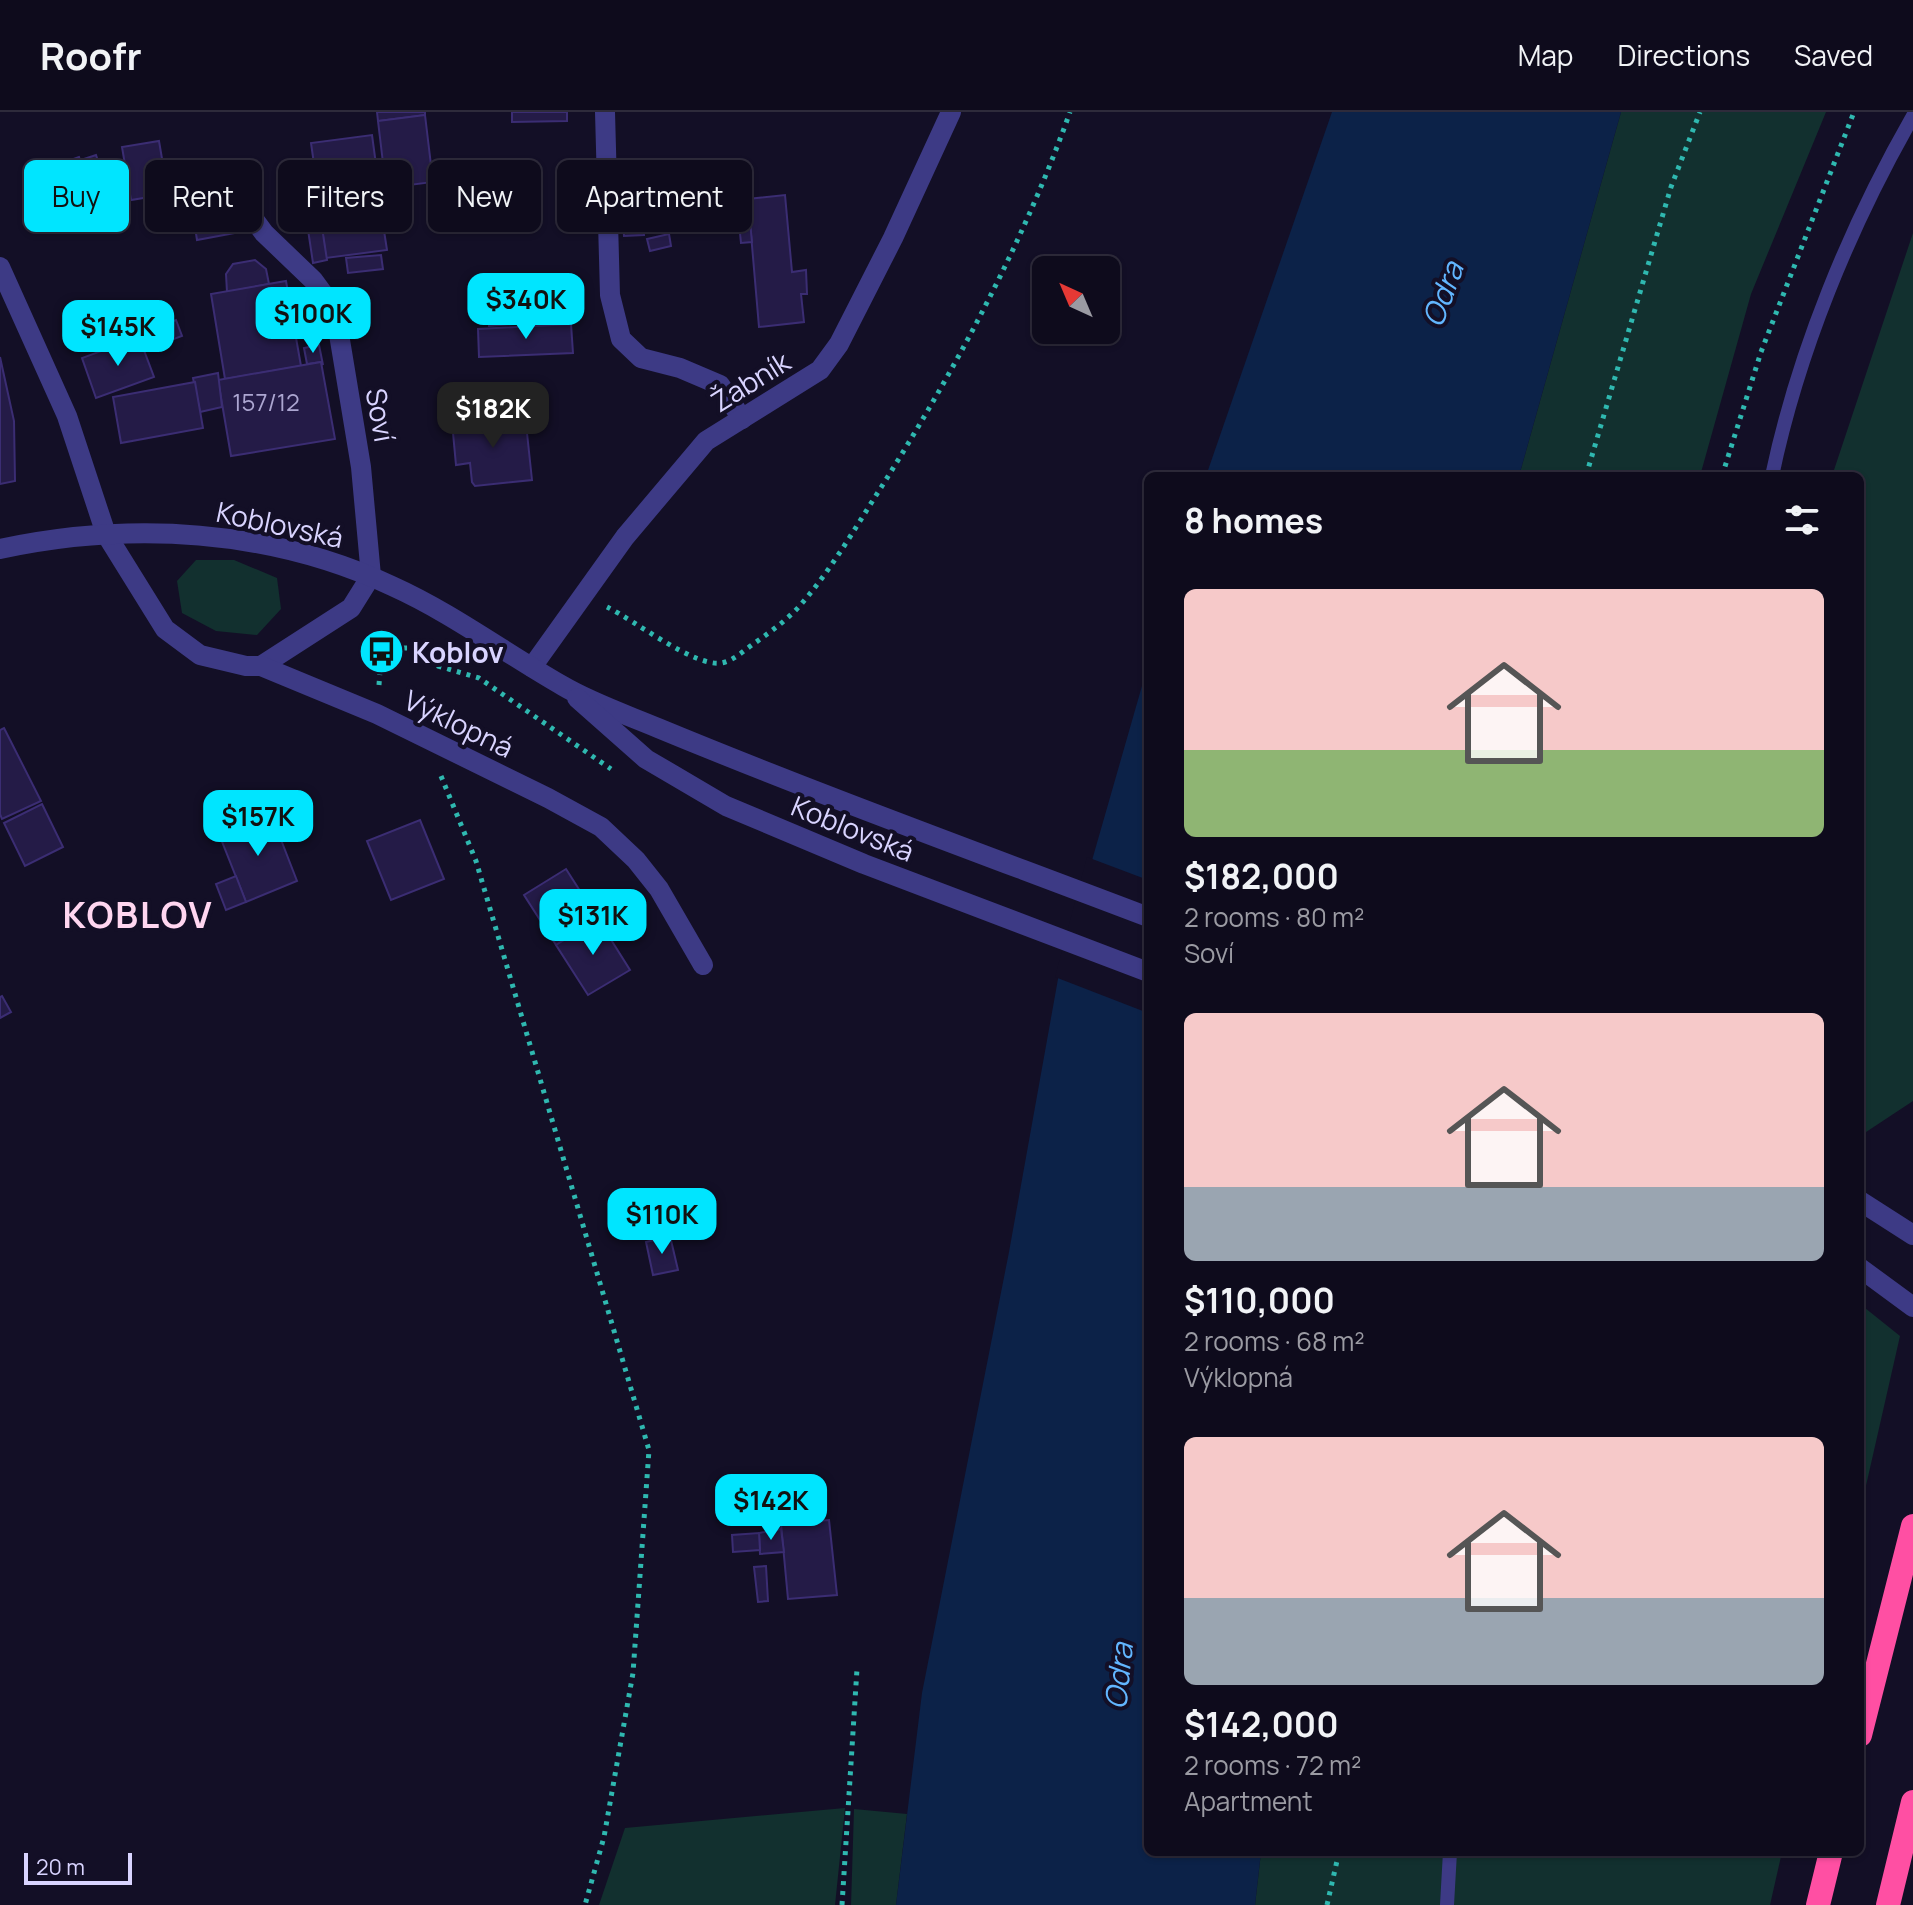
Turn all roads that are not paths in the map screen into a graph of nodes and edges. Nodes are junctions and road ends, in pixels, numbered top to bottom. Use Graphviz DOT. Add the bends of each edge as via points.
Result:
graph roads {
  1 [pos="605,112"];
  2 [pos="951,112"];
  3 [pos="1913,116"];
  4 [pos="262,230"];
  5 [pos="0,267"];
  6 [pos="742,419"];
  7 [pos="1773,472"];
  8 [pos="106,534"];
  9 [pos="0,549"];
  10 [pos="371,576"];
  11 [pos="261,666"];
  12 [pos="532,667"];
  13 [pos="566,687"];
  14 [pos="1144,915"];
  15 [pos="703,965"];
  16 [pos="1144,970"];
  17 [pos="1864,1204"];
  18 [pos="1913,1235"];
  19 [pos="1864,1271"];
  20 [pos="1913,1307"];
  21 [pos="1913,1526"];
  22 [pos="1864,1719"];
  23 [pos="1913,1802"];
  24 [pos="1450,1856"];
  25 [pos="1830,1856"];
  26 [pos="1447,1905"];
  27 [pos="1818,1905"];
  28 [pos="1888,1905"];
  1 -- 6 [label="street" via="610,295 621,339 641,358 720,385"];
  2 -- 6 [label="street, Žabník" via="839,344 820,370"];
  3 -- 7 [label="lane" via="1880,174 1822,308"];
  4 -- 10 [label="street, Soví" via="313,280 335,310 361,467"];
  5 -- 8 [label="street, Výklopná" via="67,416"];
  6 -- 12 [label="street, Žabník" via="706,441 625,537"];
  8 -- 9 [label="street, Koblovská"];
  8 -- 10 [label="street, Koblovská" via="228,538 298,552"];
  8 -- 11 [label="street, Výklopná" via="165,629 200,655"];
  10 -- 11 [label="street" via="351,608"];
  10 -- 12 [label="street, Koblovská" via="450,616"];
  11 -- 15 [label="street, Výklopná" via="377,714 601,827 659,889"];
  12 -- 13 [label="street, Koblovská"];
  13 -- 14 [label="street, Koblovská" via="806,788"];
  13 -- 16 [label="street, Koblovská" via="646,759 726,806"];
  17 -- 18 [label="street"];
  19 -- 20 [label="street"];
  21 -- 22 [label="highway"];
  23 -- 28 [label="highway"];
  24 -- 26 [label="lane"];
  25 -- 27 [label="highway"];
}
